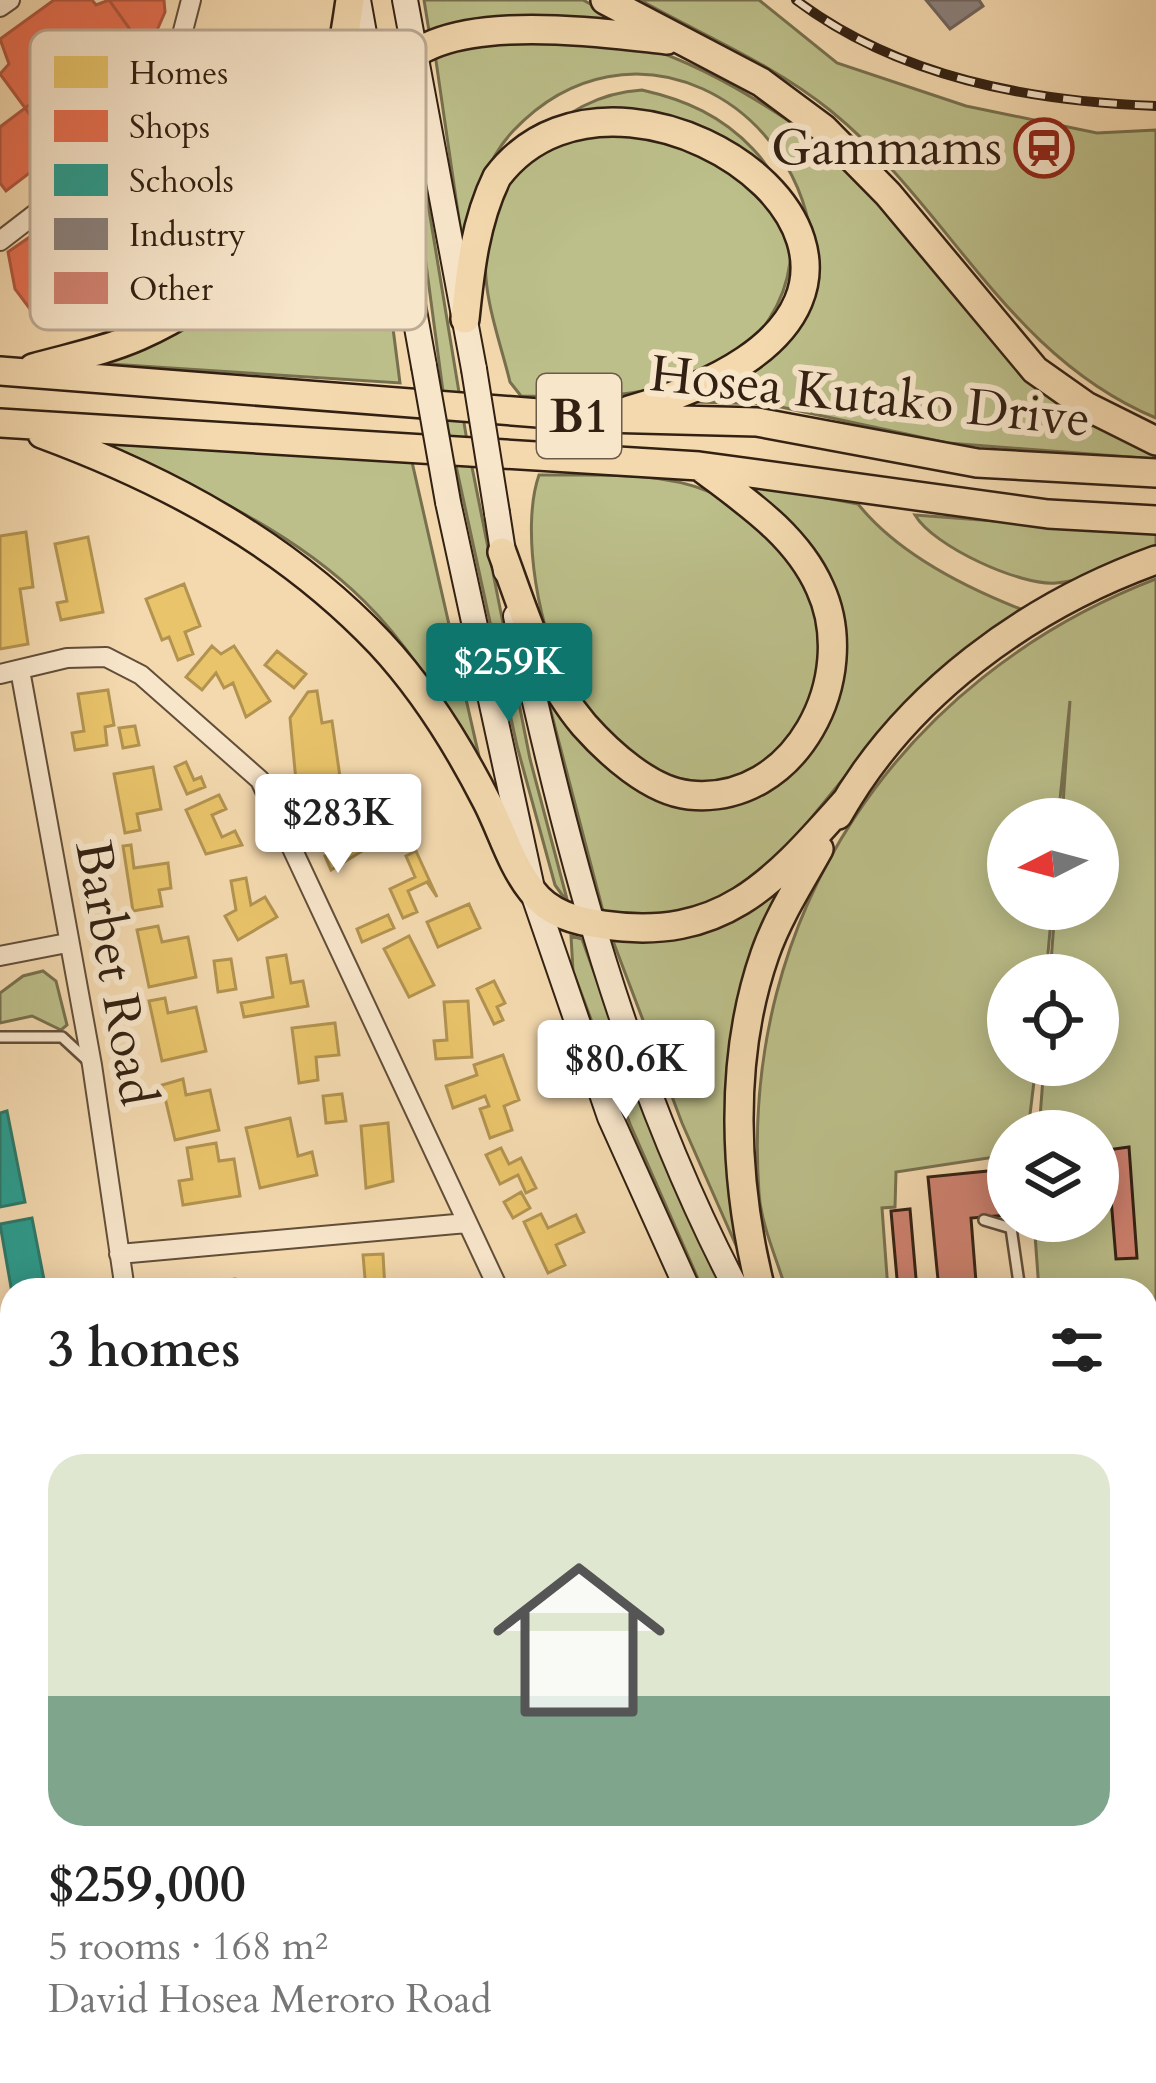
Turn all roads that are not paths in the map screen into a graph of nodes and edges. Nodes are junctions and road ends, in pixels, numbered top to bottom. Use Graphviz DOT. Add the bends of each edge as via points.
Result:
graph roads {
  1 [pos="10,0"];
  2 [pos="190,0"];
  3 [pos="354,0"];
  4 [pos="405,0"];
  5 [pos="605,0"];
  6 [pos="0,8"];
  7 [pos="183,30"];
  8 [pos="348,30"];
  9 [pos="361,30"];
  10 [pos="411,30"];
  11 [pos="676,41"];
  12 [pos="426,50"];
  13 [pos="567,102"];
  14 [pos="426,112"];
  15 [pos="766,148"];
  16 [pos="30,218"];
  17 [pos="0,241"];
  18 [pos="465,319"];
  19 [pos="149,330"];
  20 [pos="418,330"];
  21 [pos="9,372"];
  22 [pos="602,418"];
  23 [pos="8,423"];
  24 [pos="1156,441"];
  25 [pos="699,466"];
  26 [pos="1156,473"];
  27 [pos="1156,520"];
  28 [pos="502,552"];
  29 [pos="1156,560"];
  30 [pos="10,672"];
  31 [pos="847,800"];
  32 [pos="533,893"];
  33 [pos="591,923"];
  34 [pos="67,943"];
  35 [pos="0,956"];
  36 [pos="0,1037"];
  37 [pos="92,1065"];
  38 [pos="984,1220"];
  39 [pos="467,1223"];
  40 [pos="118,1254"];
  41 [pos="123,1278"];
  42 [pos="493,1278"];
  43 [pos="683,1278"];
  44 [pos="731,1278"];
  45 [pos="759,1278"];
  46 [pos="1018,1278"];
  1 -- 6 [label="street"];
  2 -- 7 [label="street"];
  3 -- 8 [label="main road"];
  3 -- 9 [label="main road"];
  4 -- 10 [label="main road"];
  5 -- 11 [label="main road"];
  11 -- 12 [label="main road" via="543,26 464,36"];
  11 -- 24 [label="main road" via="761,82 823,128 1035,370"];
  13 -- 18 [label="main road" via="538,123 498,175 474,248"];
  14 -- 18 [label="main road"];
  15 -- 22 [label="main road" via="802,219 805,250 792,307 747,358 716,377"];
  16 -- 17 [label="street"];
  18 -- 28 [label="main road, bridge"];
  19 -- 21 [label="main road"];
  20 -- 32 [label="main road, bridge"];
  21 -- 22 [label="main road, Hosea Kutako Drive / B1"];
  22 -- 26 [label="main road, Hosea Kutako Drive / B1" via="757,422 977,463"];
  23 -- 25 [label="main road, Hosea Kutako Drive / B1"];
  23 -- 32 [label="main road" via="200,503 350,613 458,750"];
  25 -- 27 [label="main road, Hosea Kutako Drive / B1" via="1048,514"];
  25 -- 28 [label="main road" via="794,545 822,591 832,630 816,725 777,767 736,789 688,795 665,788 584,725 544,664"];
  28 -- 33 [label="main road"];
  29 -- 31 [label="main road" via="1052,606 986,649 925,705"];
  30 -- 34 [label="street, Barbet Road"];
  30 -- 39 [label="street" via="106,657 141,675 260,780"];
  31 -- 33 [label="main road" via="782,874 715,918 644,929"];
  31 -- 45 [label="main road" via="764,957 750,1027 740,1148"];
  32 -- 33 [label="main road" via="556,912"];
  32 -- 43 [label="main road" via="610,1117"];
  33 -- 44 [label="main road" via="656,1119"];
  34 -- 35 [label="street"];
  34 -- 37 [label="street, Barbet Road"];
  36 -- 37 [label="lane" via="62,1037"];
  37 -- 40 [label="street, Barbet Road"];
  38 -- 46 [label="lane" via="1011,1228"];
  39 -- 40 [label="street"];
  39 -- 42 [label="street"];
  40 -- 41 [label="street, Barbet Road"];
}
